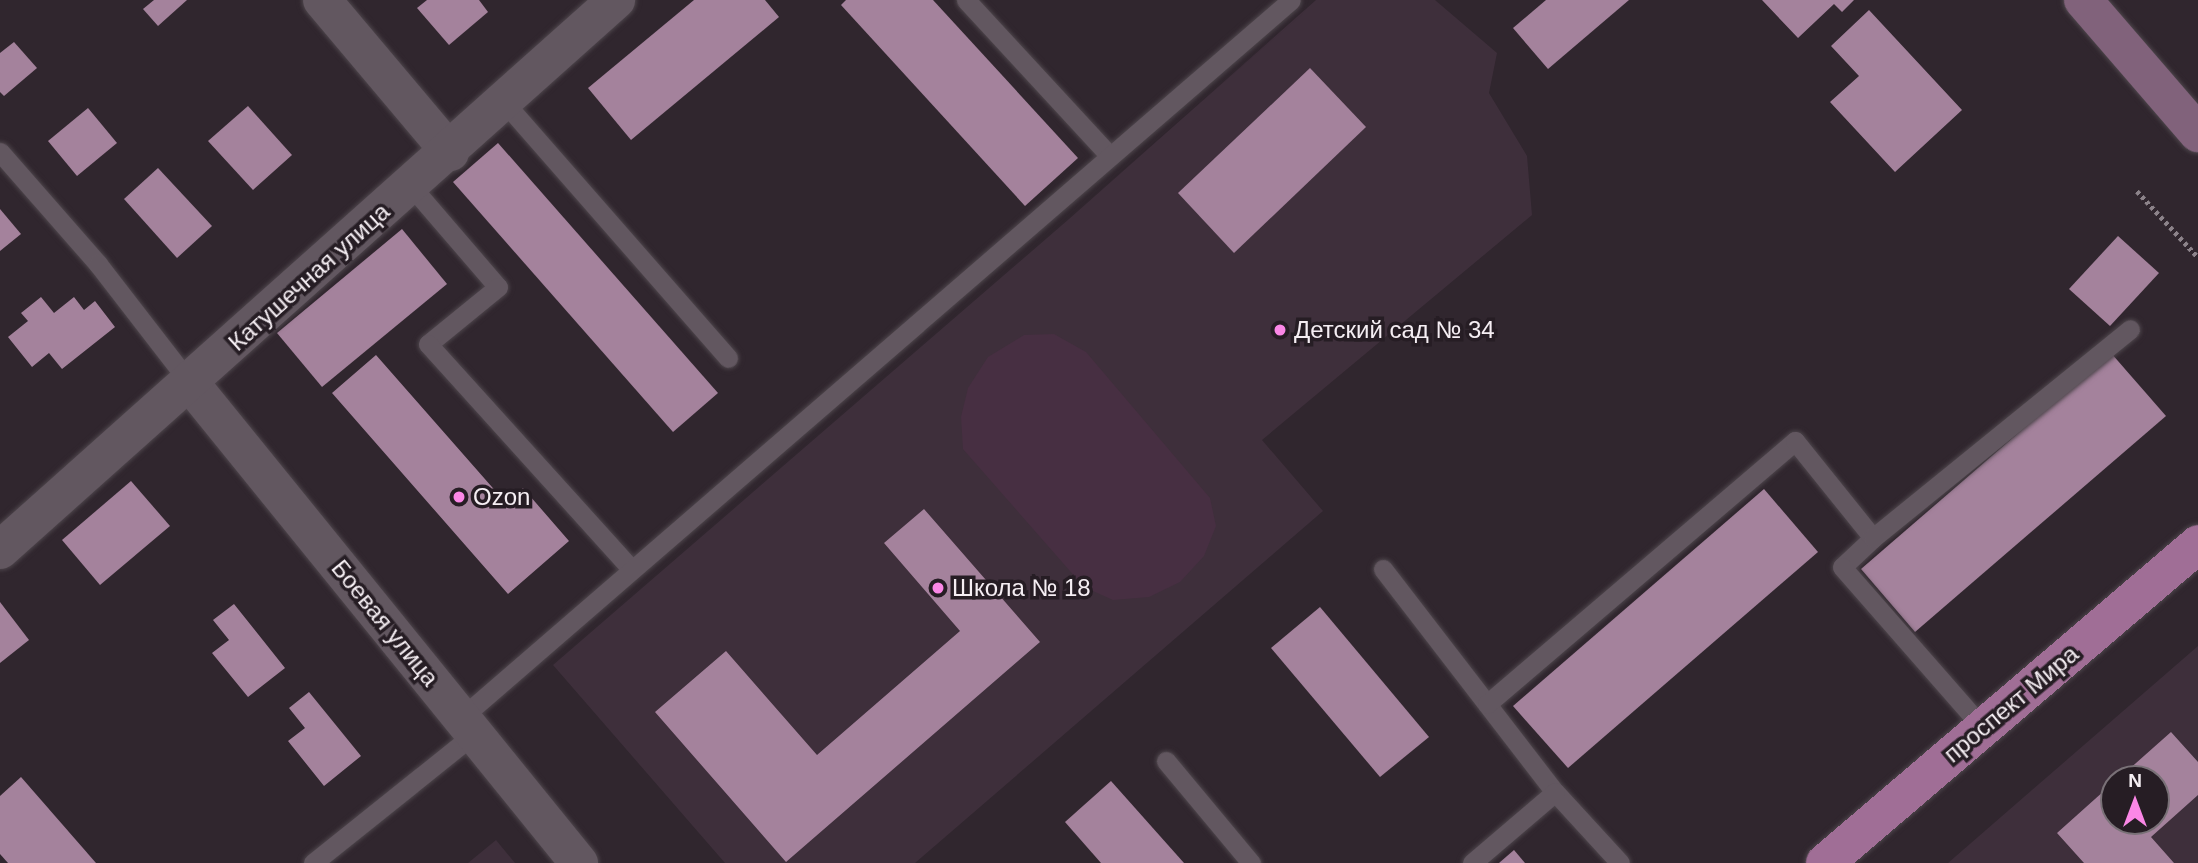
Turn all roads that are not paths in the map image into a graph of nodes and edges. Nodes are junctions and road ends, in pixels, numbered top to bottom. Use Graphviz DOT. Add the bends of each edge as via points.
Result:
graph roads {
  1 [pos="322,0"];
  2 [pos="616,0"];
  3 [pos="966,0"];
  4 [pos="1291,0"];
  5 [pos="2083,0"];
  6 [pos="504,102"];
  7 [pos="2193,115"];
  8 [pos="0,152"];
  9 [pos="450,152"];
  10 [pos="1110,156"];
  11 [pos="411,186"];
  12 [pos="2130,329"];
  13 [pos="728,358"];
  14 [pos="190,383"];
  15 [pos="1873,538"];
  16 [pos="2198,544"];
  17 [pos="0,550"];
  18 [pos="1383,569"];
  19 [pos="632,570"];
  20 [pos="1487,704"];
  21 [pos="468,726"];
  22 [pos="1983,728"];
  23 [pos="1166,761"];
  24 [pos="1555,792"];
  25 [pos="1844,857"];
  26 [pos="313,863"];
  27 [pos="579,863"];
  28 [pos="1251,863"];
  29 [pos="1472,863"];
  30 [pos="1620,863"];
  1 -- 9 [label="street"];
  2 -- 6 [label="street, Катушечная улица"];
  3 -- 10 [label="lane"];
  4 -- 10 [label="lane"];
  5 -- 7 [label="street"];
  6 -- 9 [label="street, Катушечная улица"];
  6 -- 13 [label="lane"];
  8 -- 14 [label="lane" via="98,264"];
  9 -- 11 [label="street, Катушечная улица"];
  10 -- 19 [label="lane"];
  11 -- 14 [label="street, Катушечная улица"];
  11 -- 19 [label="lane" via="498,287 428,344"];
  12 -- 15 [label="lane"];
  14 -- 17 [label="street, Катушечная улица"];
  14 -- 21 [label="street, Боевая улица"];
  15 -- 20 [label="lane" via="1796,441"];
  15 -- 22 [label="lane" via="1842,567"];
  16 -- 22 [label="main road, проспект Мира"];
  18 -- 20 [label="lane"];
  19 -- 21 [label="lane"];
  20 -- 24 [label="lane"];
  21 -- 26 [label="lane"];
  21 -- 27 [label="street, Боевая улица"];
  22 -- 25 [label="main road, проспект Мира"];
  23 -- 28 [label="lane"];
  24 -- 29 [label="lane"];
  24 -- 30 [label="lane"];
}
